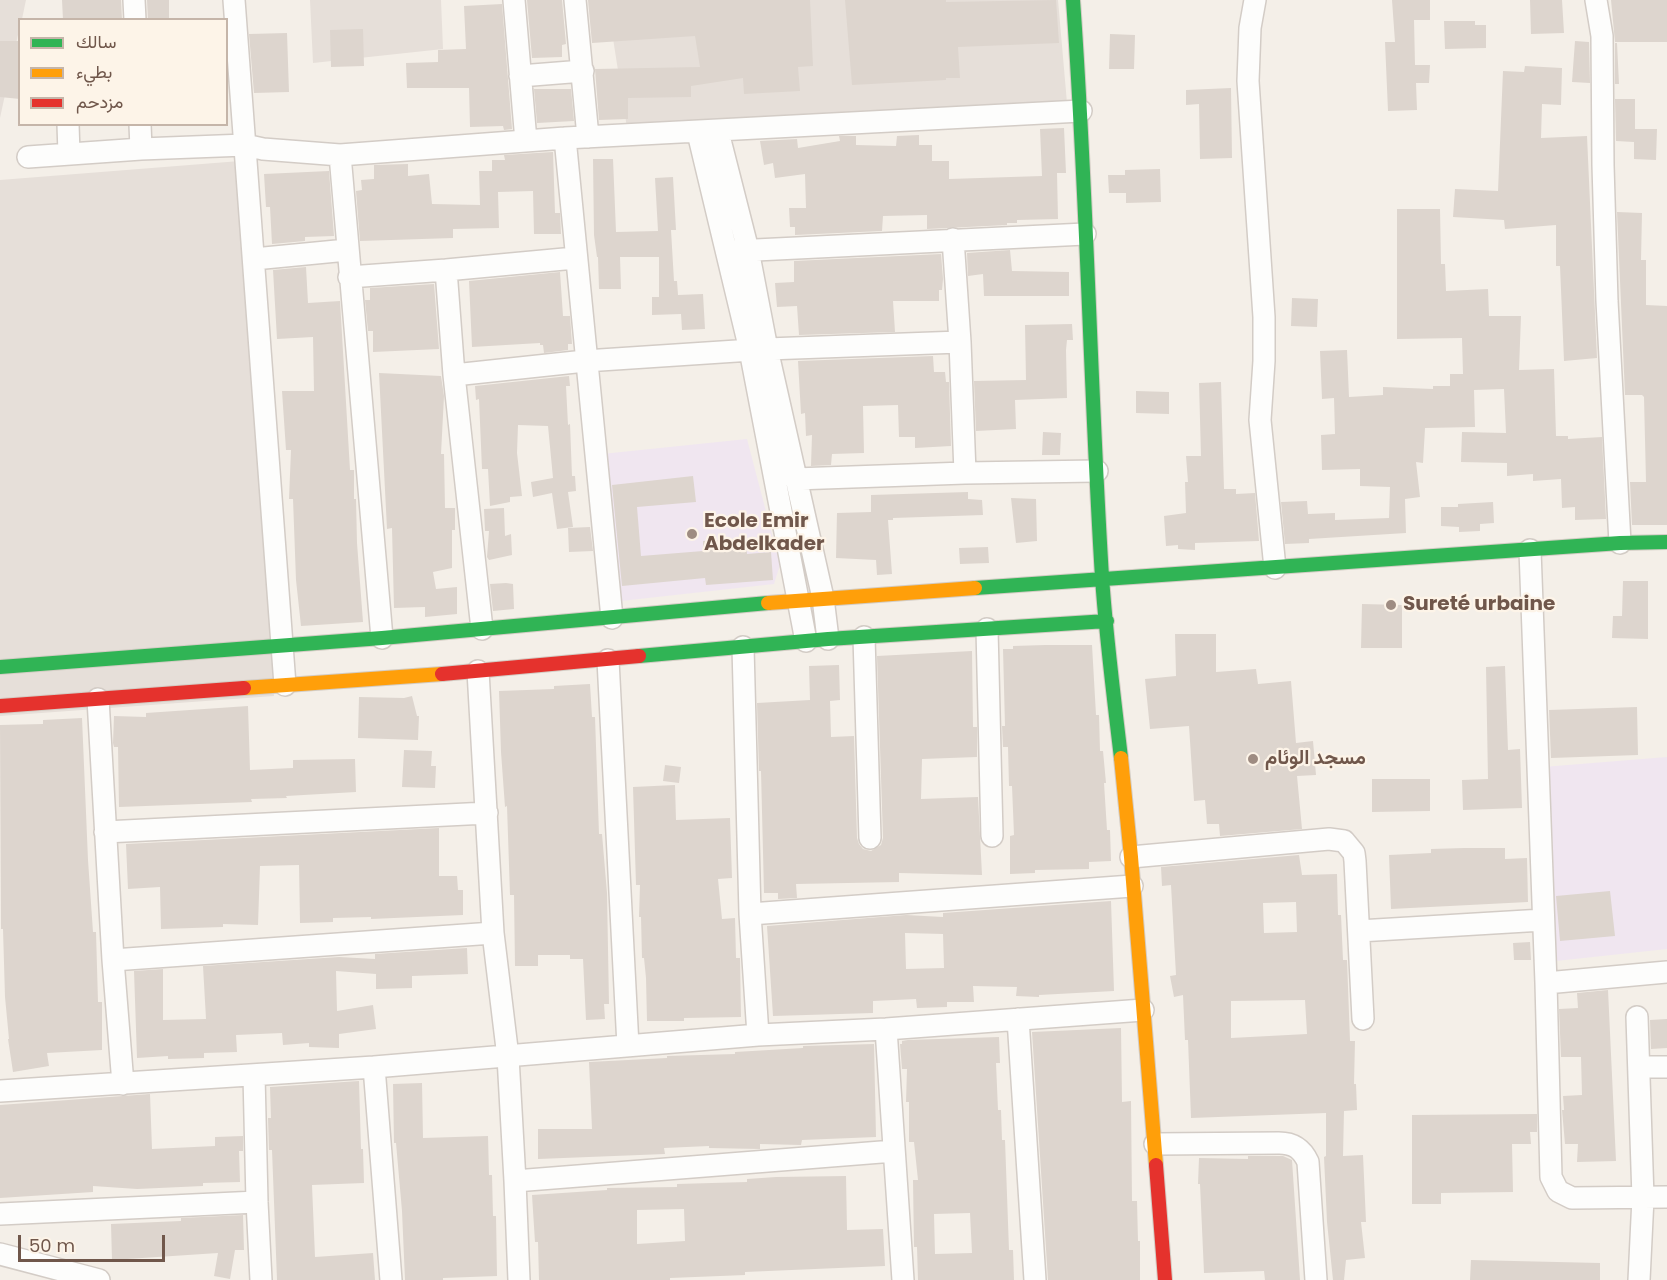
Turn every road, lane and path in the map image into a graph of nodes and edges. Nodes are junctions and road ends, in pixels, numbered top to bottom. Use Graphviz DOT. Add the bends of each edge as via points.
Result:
graph roads {
  1 [pos="134,0"];
  2 [pos="234,0"];
  3 [pos="514,0"];
  4 [pos="575,0"];
  5 [pos="1073,0"];
  6 [pos="1255,0"];
  7 [pos="1596,0"];
  8 [pos="135,18"];
  9 [pos="583,70"];
  10 [pos="520,76"];
  11 [pos="1082,111"];
  12 [pos="68,126"];
  13 [pos="140,126"];
  14 [pos="708,132"];
  15 [pos="588,137"];
  16 [pos="565,138"];
  17 [pos="526,141"];
  18 [pos="245,145"];
  19 [pos="141,149"];
  20 [pos="69,154"];
  21 [pos="340,155"];
  22 [pos="28,157"];
  23 [pos="1085,234"];
  24 [pos="953,239"];
  25 [pos="347,250"];
  26 [pos="748,250"];
  27 [pos="726,252"];
  28 [pos="575,258"];
  29 [pos="254,259"];
  30 [pos="446,270"];
  31 [pos="349,277"];
  32 [pos="960,342"];
  33 [pos="758,350"];
  34 [pos="585,360"];
  35 [pos="454,375"];
  36 [pos="1097,471"];
  37 [pos="965,473"];
  38 [pos="795,479"];
  39 [pos="1667,542"];
  40 [pos="1620,543"];
  41 [pos="1530,550"];
  42 [pos="1275,567"];
  43 [pos="1102,579"];
  44 [pos="823,598"];
  45 [pos="800,600"];
  46 [pos="612,618"];
  47 [pos="1107,621"];
  48 [pos="482,629"];
  49 [pos="987,629"];
  50 [pos="864,637"];
  51 [pos="382,638"];
  52 [pos="828,639"];
  53 [pos="806,641"];
  54 [pos="283,646"];
  55 [pos="742,646"];
  56 [pos="608,660"];
  57 [pos="0,667"];
  58 [pos="478,671"];
  59 [pos="285,685"];
  60 [pos="98,699"];
  61 [pos="0,706"];
  62 [pos="486,813"];
  63 [pos="105,832"];
  64 [pos="993,836"];
  65 [pos="870,838"];
  66 [pos="1131,858"];
  67 [pos="1132,886"];
  68 [pos="750,914"];
  69 [pos="1544,920"];
  70 [pos="1359,931"];
  71 [pos="493,933"];
  72 [pos="113,960"];
  73 [pos="1667,972"];
  74 [pos="1546,983"];
  75 [pos="1143,1010"];
  76 [pos="1637,1017"];
  77 [pos="1018,1019"];
  78 [pos="1364,1019"];
  79 [pos="886,1029"];
  80 [pos="758,1035"];
  81 [pos="628,1046"];
  82 [pos="508,1057"];
  83 [pos="374,1067"];
  84 [pos="1640,1067"];
  85 [pos="1667,1067"];
  86 [pos="254,1075"];
  87 [pos="123,1084"];
  88 [pos="0,1091"];
  89 [pos="1155,1143"];
  90 [pos="894,1151"];
  91 [pos="515,1181"];
  92 [pos="1667,1197"];
  93 [pos="1643,1198"];
  94 [pos="257,1202"];
  95 [pos="0,1214"];
  96 [pos="0,1254"];
  97 [pos="99,1280"];
  98 [pos="261,1280"];
  99 [pos="391,1280"];
  100 [pos="519,1280"];
  101 [pos="894,1280"];
  102 [pos="903,1280"];
  103 [pos="1035,1280"];
  104 [pos="1165,1280"];
  105 [pos="1317,1280"];
  106 [pos="1639,1280"];
  1 -- 8 [label="street"];
  2 -- 18 [label="street"];
  3 -- 10 [label="street"];
  4 -- 9 [label="street"];
  5 -- 11 [label="street"];
  6 -- 42 [label="street" via="1248,81 1264,317 1260,420"];
  7 -- 40 [label="street" via="1602,36 1607,301"];
  9 -- 10 [label="street"];
  9 -- 15 [label="street"];
  10 -- 17 [label="street"];
  11 -- 14 [label="street"];
  11 -- 23 [label="street"];
  12 -- 20 [label="street"];
  13 -- 19 [label="street"];
  14 -- 15 [label="street"];
  14 -- 26 [label="street"];
  14 -- 27 [label="street"];
  15 -- 16 [label="street"];
  16 -- 17 [label="street"];
  16 -- 28 [label="street"];
  17 -- 21 [label="street"];
  18 -- 19 [label="street"];
  18 -- 21 [label="street"];
  18 -- 29 [label="street"];
  19 -- 20 [label="street"];
  20 -- 22 [label="street"];
  21 -- 25 [label="street"];
  23 -- 24 [label="street"];
  23 -- 36 [label="street"];
  24 -- 26 [label="street"];
  24 -- 32 [label="street"];
  25 -- 29 [label="street"];
  25 -- 31 [label="street"];
  26 -- 27 [label="street"];
  26 -- 33 [label="street"];
  27 -- 33 [label="street"];
  28 -- 30 [label="street"];
  28 -- 34 [label="street"];
  29 -- 54 [label="street"];
  30 -- 31 [label="street"];
  30 -- 35 [label="street"];
  31 -- 51 [label="street"];
  32 -- 33 [label="street"];
  32 -- 37 [label="street"];
  33 -- 34 [label="street"];
  33 -- 38 [label="street"];
  33 -- 45 [label="street"];
  34 -- 35 [label="street"];
  34 -- 46 [label="street"];
  35 -- 48 [label="street"];
  36 -- 37 [label="street"];
  36 -- 43 [label="street"];
  37 -- 38 [label="street"];
  38 -- 44 [label="street"];
  39 -- 40 [label="street"];
  40 -- 41 [label="street"];
  41 -- 42 [label="street"];
  41 -- 69 [label="street"];
  42 -- 43 [label="street"];
  43 -- 44 [label="street"];
  43 -- 47 [label="street"];
  44 -- 45 [label="street"];
  44 -- 52 [label="street"];
  45 -- 46 [label="street"];
  45 -- 53 [label="street"];
  46 -- 48 [label="street"];
  47 -- 49 [label="street"];
  47 -- 66 [label="street"];
  48 -- 51 [label="street"];
  49 -- 50 [label="street"];
  49 -- 64 [label="street"];
  50 -- 52 [label="street"];
  50 -- 65 [label="street"];
  51 -- 54 [label="street"];
  52 -- 53 [label="street"];
  53 -- 55 [label="street"];
  54 -- 57 [label="street"];
  54 -- 59 [label="street"];
  55 -- 56 [label="street"];
  55 -- 68 [label="street"];
  56 -- 58 [label="street"];
  56 -- 81 [label="street"];
  58 -- 59 [label="street"];
  58 -- 62 [label="street"];
  59 -- 60 [label="street"];
  60 -- 61 [label="street"];
  60 -- 63 [label="street"];
  62 -- 63 [label="street"];
  62 -- 71 [label="street"];
  63 -- 72 [label="street"];
  66 -- 67 [label="street"];
  66 -- 70 [label="street" via="1337,839 1354,853"];
  67 -- 68 [label="street"];
  67 -- 75 [label="street"];
  68 -- 80 [label="street"];
  69 -- 70 [label="street"];
  69 -- 74 [label="street"];
  70 -- 78 [label="street"];
  71 -- 72 [label="street"];
  71 -- 82 [label="street"];
  72 -- 87 [label="street"];
  73 -- 74 [label="street"];
  74 -- 93 [label="street" via="1553,1185 1572,1198"];
  75 -- 77 [label="street"];
  75 -- 89 [label="street"];
  76 -- 84 [label="street"];
  77 -- 79 [label="street"];
  77 -- 103 [label="street"];
  79 -- 80 [label="street"];
  79 -- 90 [label="street"];
  80 -- 81 [label="street"];
  81 -- 82 [label="street"];
  82 -- 83 [label="street"];
  82 -- 91 [label="street"];
  83 -- 86 [label="street"];
  83 -- 99 [label="street"];
  84 -- 85 [label="street"];
  84 -- 93 [label="street"];
  86 -- 87 [label="street"];
  86 -- 94 [label="street"];
  87 -- 88 [label="street"];
  89 -- 104 [label="street"];
  89 -- 105 [label="street" via="1287,1143 1300,1150 1308,1162"];
  90 -- 91 [label="street"];
  90 -- 102 [label="street"];
  91 -- 100 [label="street"];
  92 -- 93 [label="street"];
  93 -- 106 [label="street"];
  94 -- 95 [label="street"];
  94 -- 98 [label="street"];
  96 -- 97 [label="street"];
  101 -- 102 [label="street"];
}
